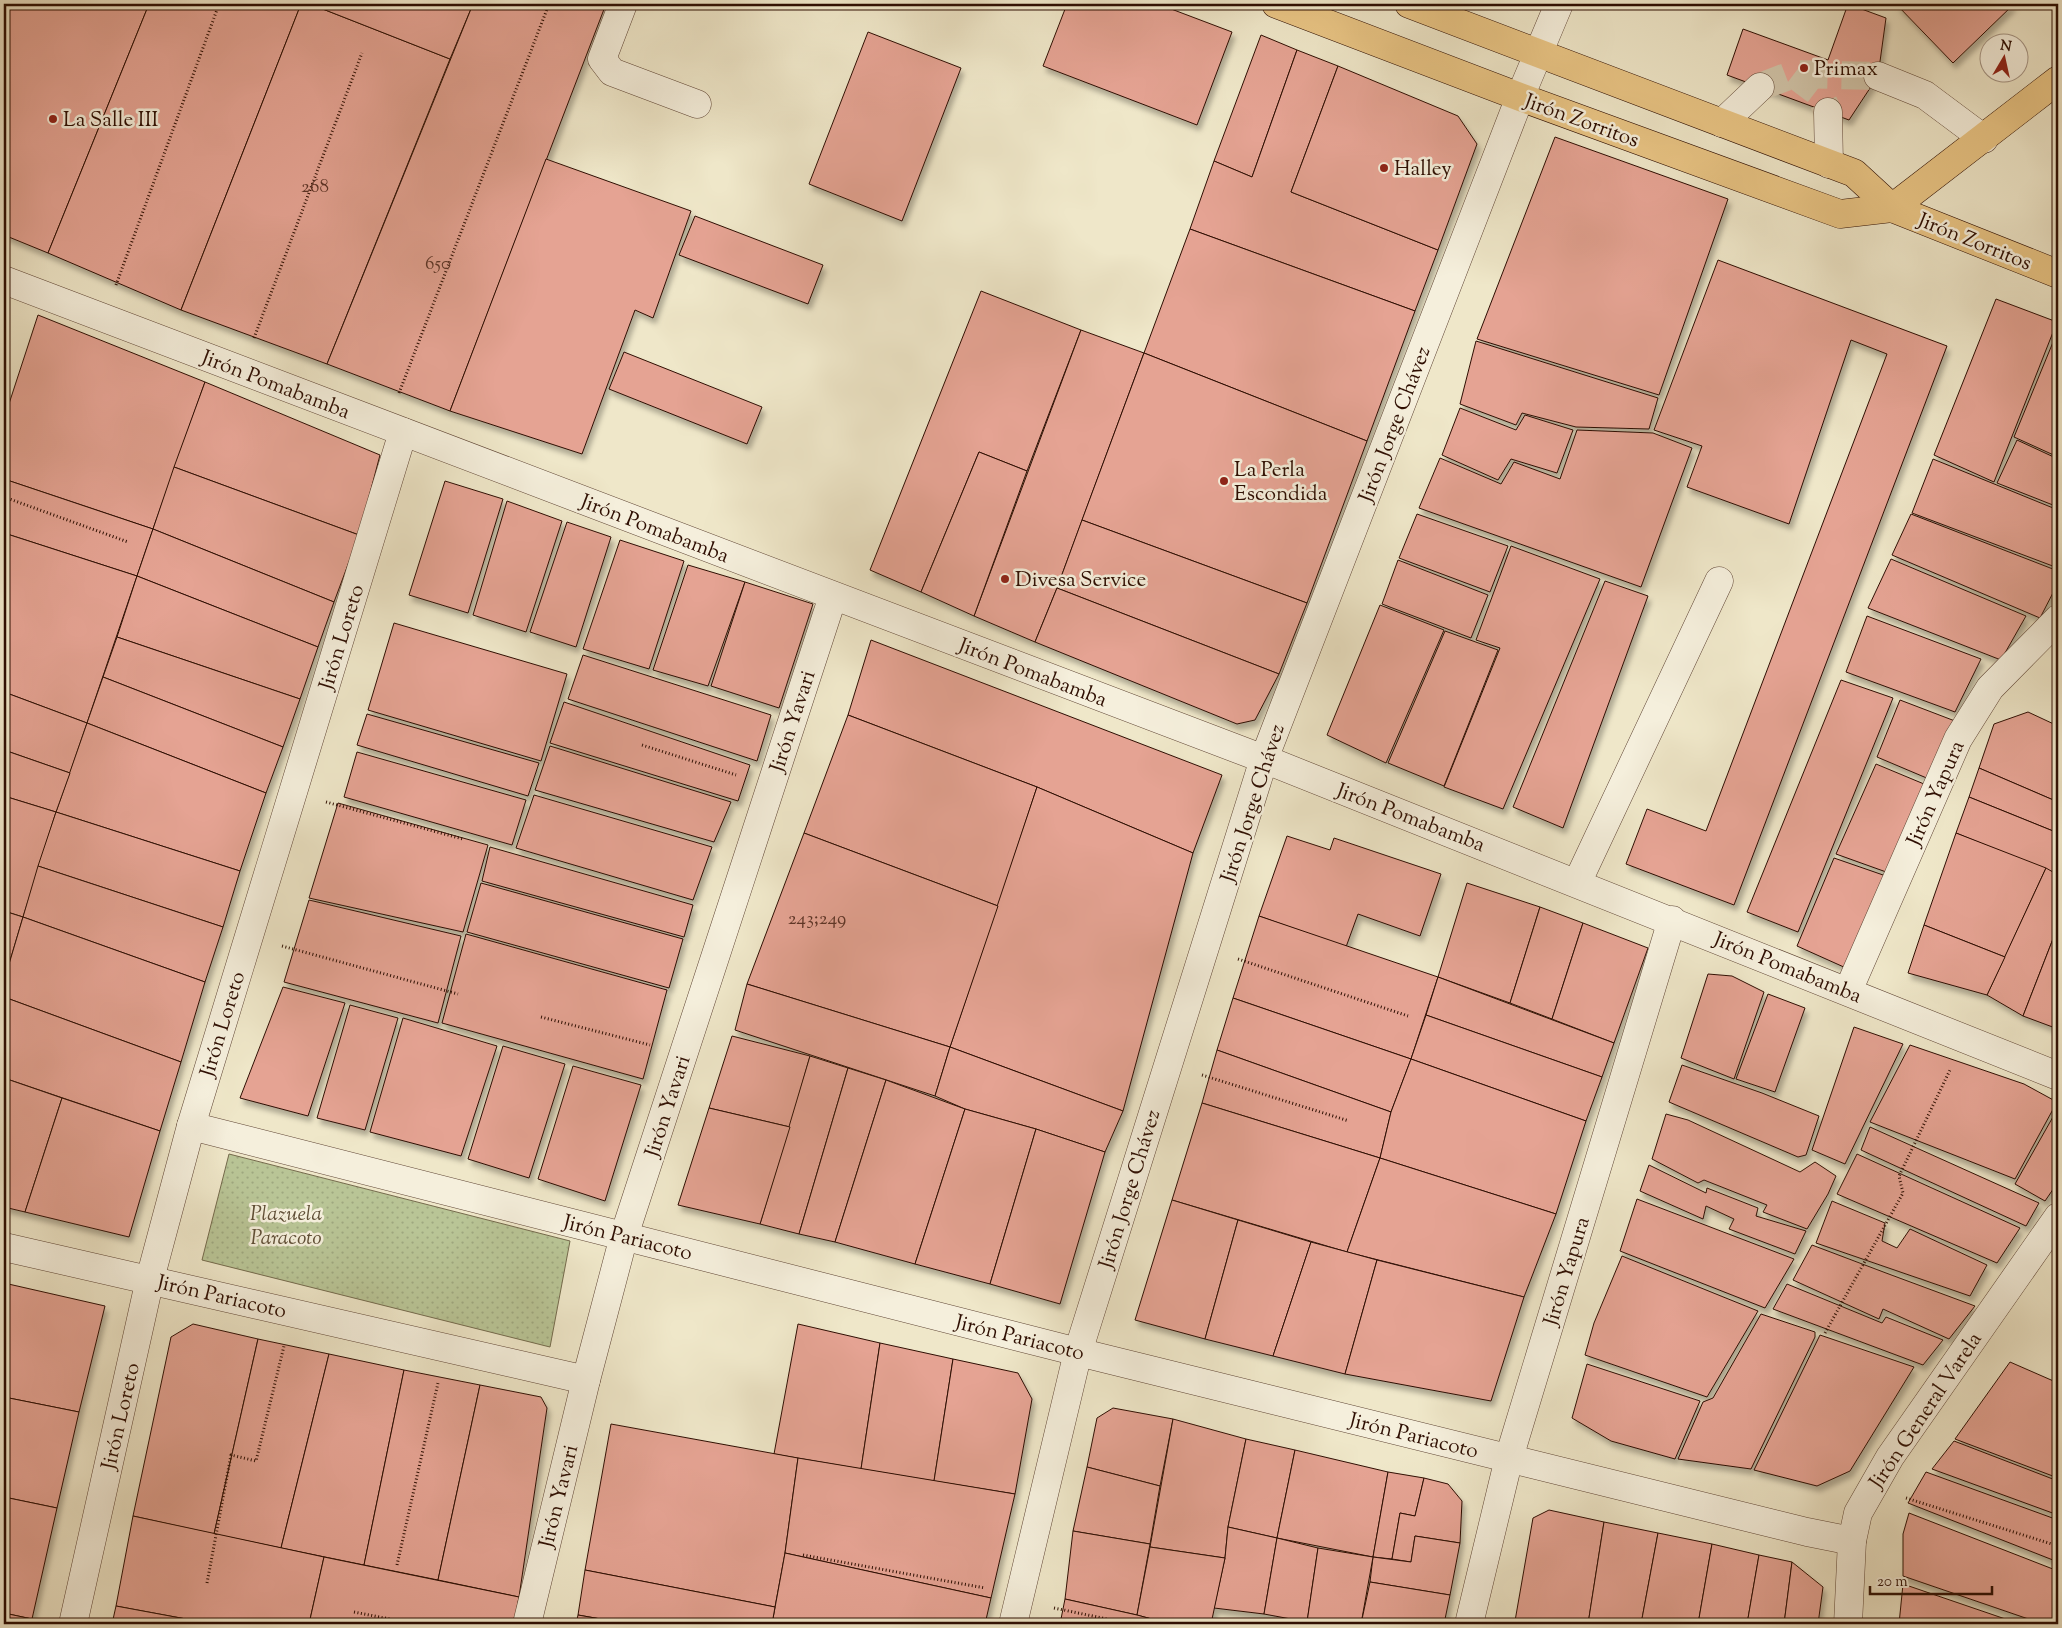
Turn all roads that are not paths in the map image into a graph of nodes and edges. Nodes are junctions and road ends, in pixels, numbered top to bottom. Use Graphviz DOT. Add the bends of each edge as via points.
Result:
graph roads {
  1 [pos="623,4"];
  2 [pos="1276,4"];
  3 [pos="1409,4"];
  4 [pos="1558,4"];
  5 [pos="1538,54"];
  6 [pos="1878,76"];
  7 [pos="2058,80"];
  8 [pos="1760,87"];
  9 [pos="1520,97"];
  10 [pos="697,104"];
  11 [pos="1828,112"];
  12 [pos="1722,123"];
  13 [pos="1984,138"];
  14 [pos="1829,164"];
  15 [pos="1892,208"];
  16 [pos="2058,274"];
  17 [pos="4,280"];
  18 [pos="394,429"];
  19 [pos="1719,580"];
  20 [pos="834,596"];
  21 [pos="2058,619"];
  22 [pos="1264,759"];
  23 [pos="1577,883"];
  24 [pos="1672,920"];
  25 [pos="1848,991"];
  26 [pos="2058,1076"];
  27 [pos="191,1126"];
  28 [pos="2058,1217"];
  29 [pos="624,1236"];
  30 [pos="4,1247"];
  31 [pos="150,1279"];
  32 [pos="1078,1352"];
  33 [pos="586,1380"];
  34 [pos="1510,1458"];
  35 [pos="1852,1541"];
  36 [pos="1017,1606"];
  37 [pos="73,1624"];
  38 [pos="527,1624"];
  39 [pos="1469,1624"];
  40 [pos="1848,1624"];
  1 -- 10 [label="street" via="602,59 612,72"];
  2 -- 9 [label="main road, Jirón Zorritos"];
  3 -- 5 [label="main road, Jirón Zorritos"];
  4 -- 5 [label="street, Jirón Jorge Chávez"];
  5 -- 9 [label="street, Jirón Jorge Chávez"];
  5 -- 12 [label="main road, Jirón Zorritos"];
  6 -- 13 [label="street" via="1925,95"];
  7 -- 13 [label="main road"];
  8 -- 12 [label="street"];
  9 -- 15 [label="main road, Jirón Zorritos" via="1840,214"];
  9 -- 22 [label="street, Jirón Jorge Chávez"];
  11 -- 14 [label="street"];
  12 -- 14 [label="main road, Jirón Zorritos"];
  13 -- 15 [label="main road"];
  14 -- 15 [label="main road, Jirón Zorritos" via="1854,173"];
  15 -- 16 [label="main road, Jirón Zorritos"];
  17 -- 18 [label="street, Jirón Pomabamba"];
  18 -- 20 [label="street, Jirón Pomabamba"];
  18 -- 27 [label="street, Jirón Loreto" via="293,793"];
  19 -- 23 [label="street"];
  20 -- 22 [label="street, Jirón Pomabamba"];
  20 -- 29 [label="street, Jirón Yavari"];
  21 -- 25 [label="street, Jirón Yapura" via="1990,688 1958,739"];
  22 -- 23 [label="street, Jirón Pomabamba"];
  22 -- 32 [label="street, Jirón Jorge Chávez"];
  23 -- 24 [label="street, Jirón Pomabamba"];
  24 -- 25 [label="street, Jirón Pomabamba"];
  24 -- 34 [label="street, Jirón Yapura"];
  25 -- 26 [label="street, Jirón Pomabamba"];
  27 -- 29 [label="street, Jirón Pariacoto"];
  27 -- 31 [label="street, Jirón Loreto"];
  28 -- 35 [label="street, Jirón General Varela" via="1890,1457 1858,1513"];
  29 -- 32 [label="street, Jirón Pariacoto"];
  29 -- 33 [label="street, Jirón Yavari"];
  30 -- 31 [label="street, Jirón Pariacoto"];
  31 -- 33 [label="street, Jirón Pariacoto"];
  31 -- 37 [label="street, Jirón Loreto"];
  32 -- 34 [label="street, Jirón Pariacoto"];
  32 -- 36 [label="street, Jirón Jorge Chávez"];
  33 -- 38 [label="street, Jirón Yavari"];
  34 -- 35 [label="street, Jirón Pariacoto"];
  34 -- 39 [label="street, Jirón Yapura"];
  35 -- 40 [label="street, Jirón General Varela"];
}
